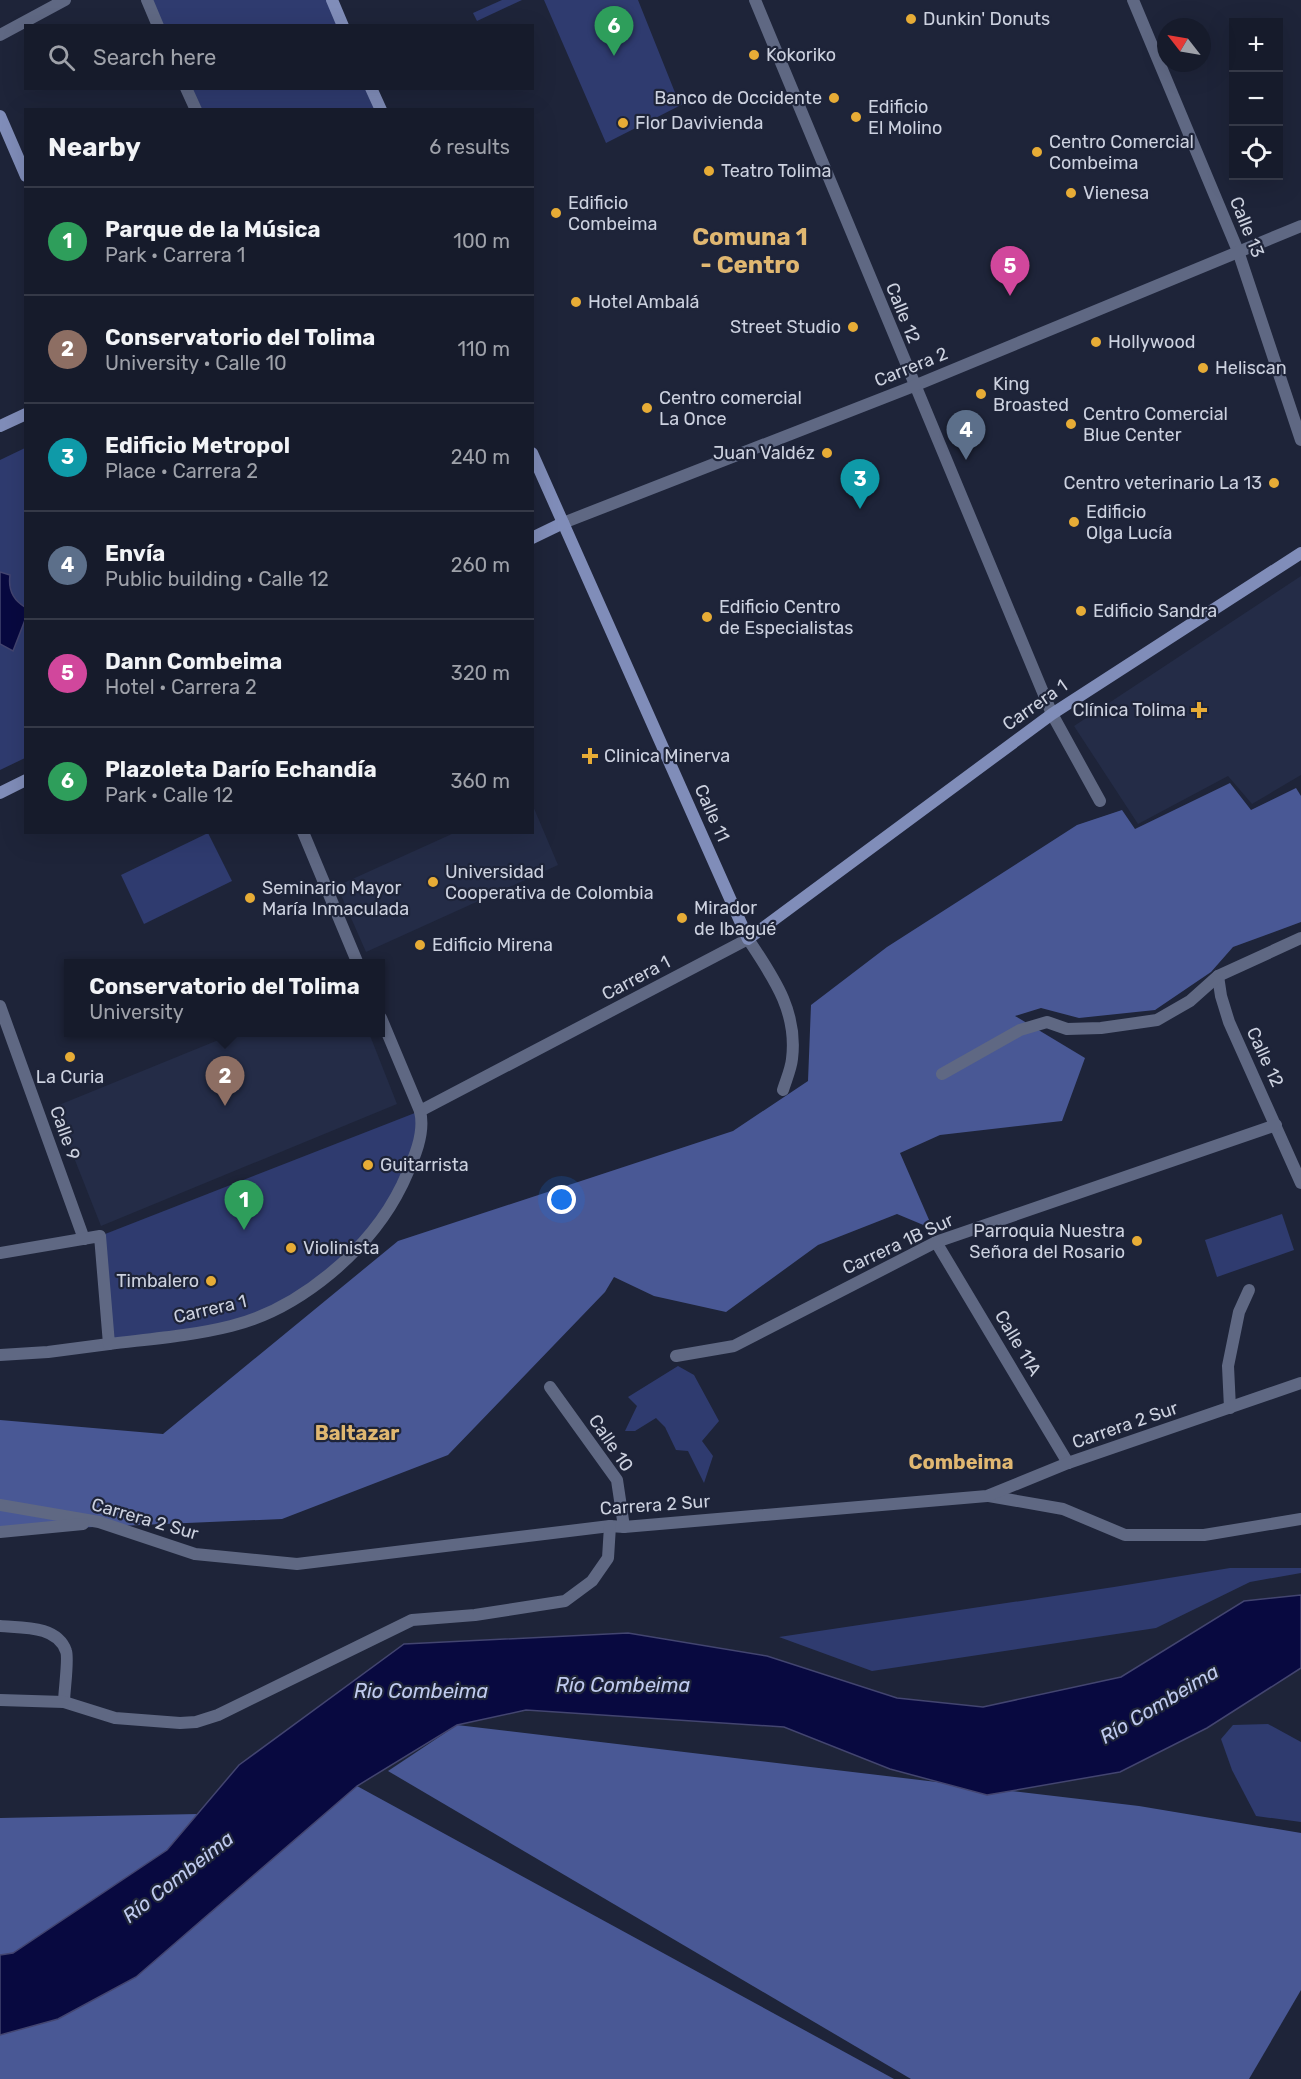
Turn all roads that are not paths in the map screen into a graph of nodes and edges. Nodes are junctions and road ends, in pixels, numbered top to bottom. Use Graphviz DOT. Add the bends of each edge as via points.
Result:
graph roads {
  1 [pos="65,0"];
  2 [pos="147,0"];
  3 [pos="333,0"];
  4 [pos="755,0"];
  5 [pos="1133,0"];
  6 [pos="157,24"];
  7 [pos="343,24"];
  8 [pos="0,35"];
  9 [pos="187,90"];
  10 [pos="372,90"];
  11 [pos="195,108"];
  12 [pos="380,108"];
  13 [pos="0,116"];
  14 [pos="24,171"];
  15 [pos="1301,226"];
  16 [pos="1238,251"];
  17 [pos="914,386"];
  18 [pos="24,415"];
  19 [pos="0,426"];
  20 [pos="1301,440"];
  21 [pos="534,458"];
  22 [pos="563,523"];
  23 [pos="534,536"];
  24 [pos="1301,552"];
  25 [pos="1052,714"];
  26 [pos="24,781"];
  27 [pos="0,794"];
  28 [pos="1100,801"];
  29 [pos="304,834"];
  30 [pos="1301,938"];
  31 [pos="748,939"];
  32 [pos="356,959"];
  33 [pos="1218,976"];
  34 [pos="0,1006"];
  35 [pos="385,1028"];
  36 [pos="942,1074"];
  37 [pos="783,1090"];
  38 [pos="420,1111"];
  39 [pos="1276,1125"];
  40 [pos="1301,1183"];
  41 [pos="84,1239"];
  42 [pos="936,1242"];
  43 [pos="0,1253"];
  44 [pos="1249,1290"];
  45 [pos="109,1344"];
  46 [pos="0,1355"];
  47 [pos="676,1356"];
  48 [pos="1301,1383"];
  49 [pos="550,1387"];
  50 [pos="1230,1408"];
  51 [pos="1068,1463"];
  52 [pos="987,1496"];
  53 [pos="0,1505"];
  54 [pos="1301,1519"];
  55 [pos="99,1522"];
  56 [pos="610,1526"];
  57 [pos="624,1527"];
  58 [pos="0,1532"];
  59 [pos="0,1626"];
  60 [pos="0,1700"];
  61 [pos="64,1702"];
  1 -- 8 [label="street"];
  2 -- 6 [label="street"];
  3 -- 7 [label="main road"];
  4 -- 17 [label="street, Calle 12"];
  5 -- 16 [label="street, Calle 13"];
  9 -- 11 [label="street"];
  10 -- 12 [label="main road"];
  13 -- 14 [label="main road"];
  15 -- 16 [label="street, Carrera 2"];
  16 -- 17 [label="street, Carrera 2"];
  16 -- 20 [label="street, Calle 13"];
  17 -- 22 [label="street, Carrera 2"];
  17 -- 25 [label="street, Calle 12"];
  18 -- 19 [label="main road"];
  21 -- 22 [label="main road, Calle 11"];
  22 -- 23 [label="main road, Carrera 2"];
  22 -- 31 [label="main road, Calle 11"];
  24 -- 25 [label="main road, Carrera 1"];
  25 -- 28 [label="street, Calle 12"];
  25 -- 31 [label="main road, Carrera 1"];
  26 -- 27 [label="main road"];
  29 -- 32 [label="street"];
  30 -- 33 [label="street"];
  31 -- 37 [label="street, Calle 11" via="783,995 792,1027 792,1059"];
  31 -- 38 [label="street, Carrera 1"];
  33 -- 36 [label="street" via="1190,1001 1157,1020 1067,1029 1047,1022 1020,1030"];
  33 -- 39 [label="street, Calle 12" via="1229,1022"];
  34 -- 41 [label="street, Calle 9"];
  35 -- 38 [label="street"];
  38 -- 45 [label="street, Carrera 1" via="423,1126 397,1195 377,1225 333,1272 278,1308 232,1326"];
  39 -- 40 [label="street, Calle 12"];
  39 -- 42 [label="street, Carrera 1B Sur"];
  41 -- 43 [label="street"];
  41 -- 45 [label="street" via="100,1236"];
  42 -- 47 [label="street, Carrera 1B Sur" via="734,1346"];
  42 -- 51 [label="street, Calle 11A"];
  44 -- 50 [label="street" via="1239,1312 1228,1366"];
  45 -- 46 [label="street, Carrera 1"];
  48 -- 50 [label="street, Carrera 2 Sur"];
  49 -- 57 [label="street, Calle 10" via="617,1480"];
  50 -- 51 [label="street, Carrera 2 Sur"];
  51 -- 52 [label="street, Carrera 2 Sur"];
  52 -- 54 [label="street" via="1063,1509 1125,1535 1204,1534"];
  52 -- 57 [label="street, Carrera 2 Sur"];
  53 -- 55 [label="street, Carrera 2 Sur"];
  55 -- 56 [label="street, Carrera 2 Sur" via="195,1554 297,1564"];
  55 -- 58 [label="street"];
  56 -- 57 [label="street, Carrera 2 Sur"];
  56 -- 61 [label="street" via="608,1557 592,1581 565,1601 412,1620 218,1715 180,1723 115,1718"];
  59 -- 61 [label="street" via="37,1629 56,1637 67,1651"];
  60 -- 61 [label="street"];
}
